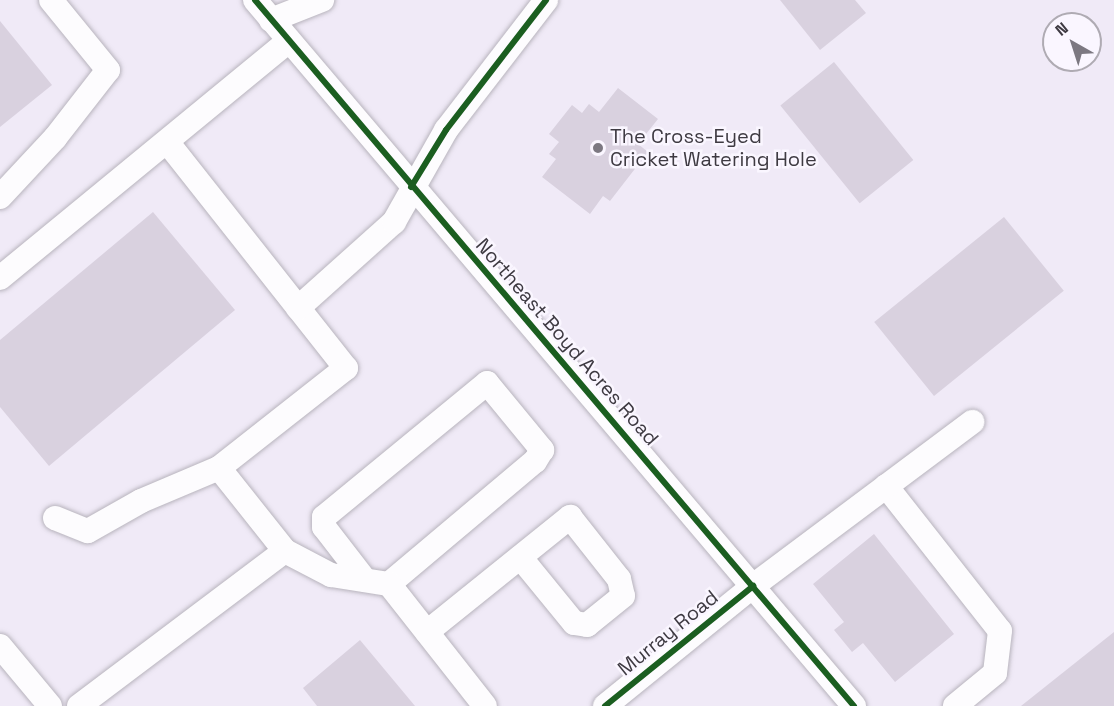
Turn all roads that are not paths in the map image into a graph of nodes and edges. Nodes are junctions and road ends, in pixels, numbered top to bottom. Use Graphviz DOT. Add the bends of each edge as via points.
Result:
graph roads {
  1 [pos="51,0"];
  2 [pos="255,0"];
  3 [pos="322,0"];
  4 [pos="546,0"];
  5 [pos="271,20"];
  6 [pos="289,40"];
  7 [pos="168,143"];
  8 [pos="411,187"];
  9 [pos="0,196"];
  10 [pos="0,278"];
  11 [pos="298,308"];
  12 [pos="972,422"];
  13 [pos="219,468"];
  14 [pos="886,486"];
  15 [pos="55,518"];
  16 [pos="285,551"];
  17 [pos="520,557"];
  18 [pos="365,580"];
  19 [pos="389,584"];
  20 [pos="753,586"];
  21 [pos="427,632"];
  22 [pos="0,646"];
  23 [pos="50,706"];
  24 [pos="79,706"];
  25 [pos="485,706"];
  26 [pos="604,706"];
  27 [pos="854,706"];
  28 [pos="955,706"];
  1 -- 9 [label="street" via="108,70 55,138"];
  2 -- 5 [label="street, Northeast Boyd Acres Road"];
  3 -- 5 [label="street"];
  4 -- 8 [label="street" via="446,130"];
  5 -- 6 [label="street, Northeast Boyd Acres Road"];
  6 -- 7 [label="street"];
  6 -- 8 [label="street, Northeast Boyd Acres Road"];
  7 -- 10 [label="street"];
  7 -- 11 [label="street"];
  8 -- 11 [label="street" via="394,222"];
  8 -- 20 [label="street, Northeast Boyd Acres Road"];
  11 -- 13 [label="street" via="346,368"];
  12 -- 14 [label="street, Murray Road"];
  13 -- 15 [label="street" via="141,501 88,531"];
  13 -- 16 [label="street"];
  14 -- 20 [label="street, Murray Road"];
  14 -- 28 [label="street" via="1000,631 995,673"];
  16 -- 18 [label="street" via="331,574"];
  16 -- 24 [label="street"];
  17 -- 17 [label="street" via="574,623 587,625 623,596 619,579 570,517"];
  17 -- 21 [label="street"];
  18 -- 19 [label="street"];
  18 -- 19 [label="street" via="324,527 324,517 487,383 542,450 535,461"];
  19 -- 21 [label="street"];
  20 -- 26 [label="street, Murray Road"];
  20 -- 27 [label="street, Northeast Boyd Acres Road"];
  21 -- 25 [label="street"];
  22 -- 23 [label="street"];
}
